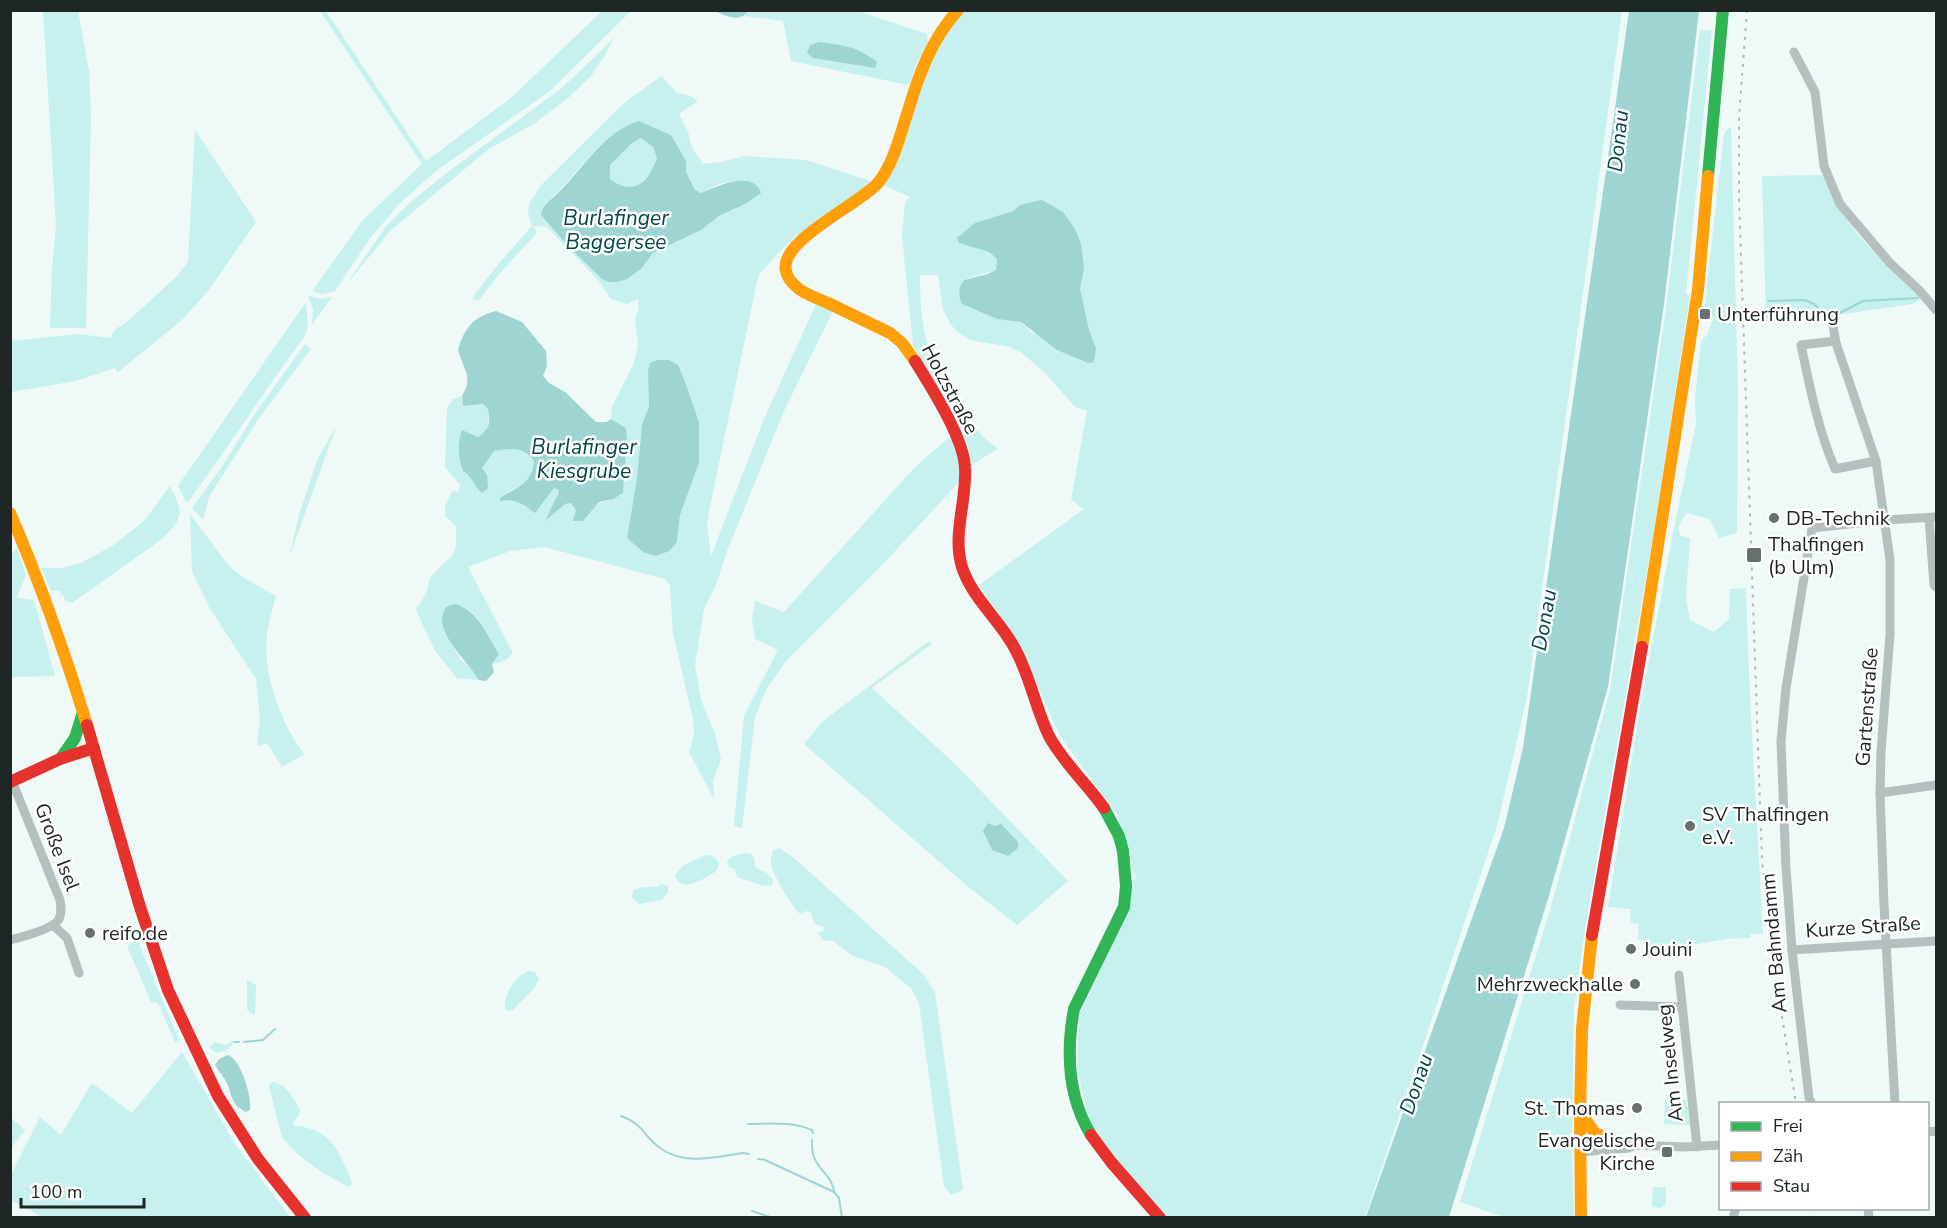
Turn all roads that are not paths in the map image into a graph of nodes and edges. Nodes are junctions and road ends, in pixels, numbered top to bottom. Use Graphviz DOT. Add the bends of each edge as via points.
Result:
graph roads {
  1 [pos="958,10"];
  2 [pos="1724,10"];
  3 [pos="1794,52"];
  4 [pos="1936,310"];
  5 [pos="1832,320"];
  6 [pos="1835,341"];
  7 [pos="1876,460"];
  8 [pos="10,513"];
  9 [pos="1933,518"];
  10 [pos="1885,520"];
  11 [pos="1936,587"];
  12 [pos="83,711"];
  13 [pos="94,748"];
  14 [pos="60,759"];
  15 [pos="11,782"];
  16 [pos="1936,785"];
  17 [pos="1880,793"];
  18 [pos="54,926"];
  19 [pos="10,940"];
  20 [pos="1936,941"];
  21 [pos="1886,943"];
  22 [pos="1792,950"];
  23 [pos="79,973"];
  24 [pos="1679,975"];
  25 [pos="1620,1005"];
  26 [pos="1682,1006"];
  27 [pos="1811,1102"];
  28 [pos="1895,1102"];
  29 [pos="1580,1112"];
  30 [pos="1609,1138"];
  31 [pos="1635,1145"];
  32 [pos="1719,1145"];
  33 [pos="1581,1146"];
  34 [pos="1696,1147"];
  35 [pos="305,1218"];
  36 [pos="1160,1218"];
  37 [pos="1581,1218"];
  1 -- 36 [label="street, Holzstraße" via="934,41 921,68 884,174 862,197 792,248 784,268 800,290 890,333 915,360 965,462 957,546 968,581 1015,647 1055,748 1100,801 1117,830 1127,860 1124,907 1074,1009 1068,1053 1072,1089 1086,1128"];
  2 -- 29 [label="street" via="1698,287 1647,618 1593,930 1582,1029"];
  3 -- 4 [label="street" via="1815,92 1824,166 1840,204"];
  5 -- 6 [label="street, Gartenstraße"];
  6 -- 7 [label="street, Gartenstraße"];
  6 -- 7 [label="street" via="1801,345 1827,450 1835,469"];
  7 -- 10 [label="street, Gartenstraße"];
  8 -- 12 [label="street" via="55,622"];
  9 -- 10 [label="street"];
  9 -- 11 [label="street"];
  10 -- 17 [label="street, Gartenstraße" via="1891,592"];
  10 -- 22 [label="street, Am Bahndamm" via="1812,528 1782,728"];
  12 -- 13 [label="street"];
  12 -- 14 [label="street" via="75,738"];
  13 -- 14 [label="street"];
  13 -- 35 [label="street" via="169,992 217,1094"];
  14 -- 15 [label="street"];
  15 -- 18 [label="street, Große Isel" via="60,900 60,917"];
  16 -- 17 [label="street"];
  17 -- 21 [label="street, Gartenstraße"];
  18 -- 19 [label="street"];
  18 -- 23 [label="street" via="67,938"];
  20 -- 21 [label="street, Kurze Straße"];
  21 -- 22 [label="street, Kurze Straße"];
  21 -- 28 [label="street, Gartenstraße"];
  22 -- 27 [label="street, Am Bahndamm"];
  24 -- 26 [label="street, Am Inselweg"];
  25 -- 26 [label="street"];
  26 -- 34 [label="street, Am Inselweg"];
  29 -- 30 [label="street" via="1595,1133"];
  29 -- 33 [label="street"];
  30 -- 31 [label="street"];
  30 -- 33 [label="street"];
  31 -- 33 [label="street"];
  31 -- 34 [label="street"];
  32 -- 34 [label="street"];
  33 -- 37 [label="street"];
}
